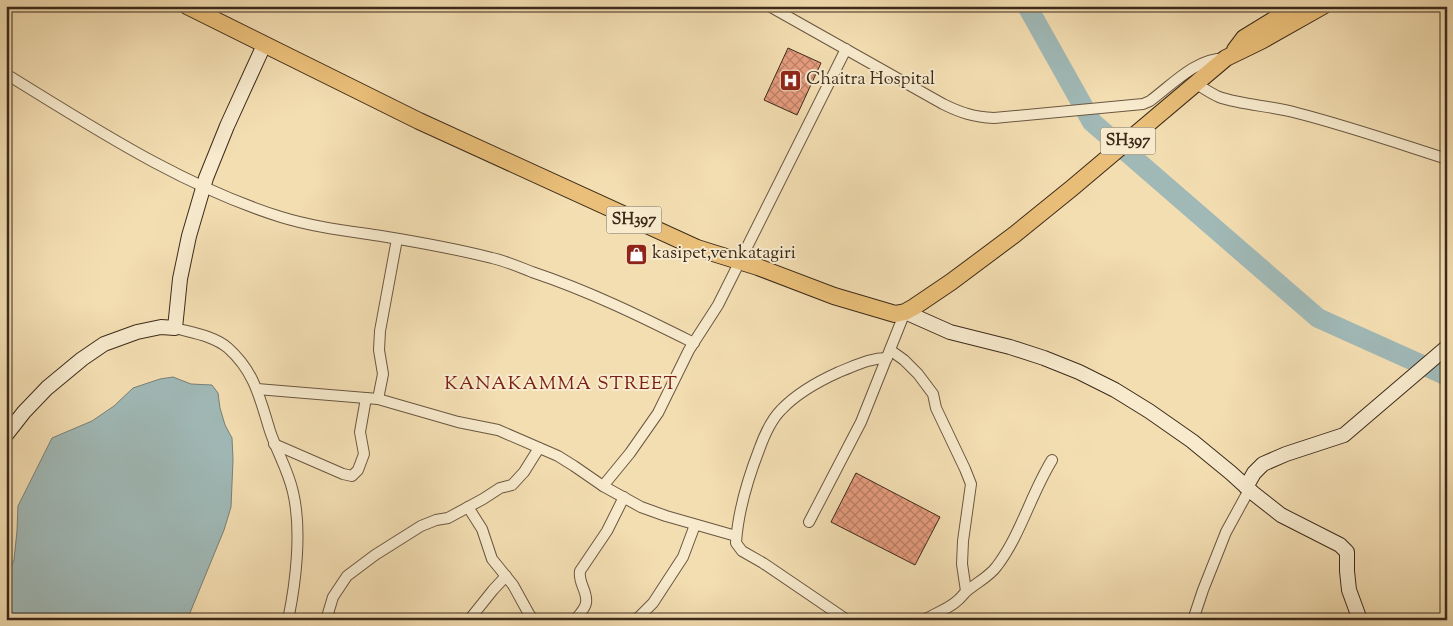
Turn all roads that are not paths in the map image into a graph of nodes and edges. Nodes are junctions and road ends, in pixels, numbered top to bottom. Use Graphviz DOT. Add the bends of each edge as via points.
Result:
graph roads {
  1 [pos="187,6"];
  2 [pos="769,6"];
  3 [pos="1296,6"];
  4 [pos="1323,6"];
  5 [pos="264,46"];
  6 [pos="846,49"];
  7 [pos="1230,56"];
  8 [pos="6,74"];
  9 [pos="1190,88"];
  10 [pos="1447,159"];
  11 [pos="203,187"];
  12 [pos="397,239"];
  13 [pos="739,262"];
  14 [pos="904,312"];
  15 [pos="175,328"];
  16 [pos="694,343"];
  17 [pos="1447,347"];
  18 [pos="888,354"];
  19 [pos="257,389"];
  20 [pos="366,398"];
  21 [pos="378,399"];
  22 [pos="6,435"];
  23 [pos="274,444"];
  24 [pos="539,448"];
  25 [pos="1052,460"];
  26 [pos="604,486"];
  27 [pos="1248,489"];
  28 [pos="624,497"];
  29 [pos="468,507"];
  30 [pos="810,522"];
  31 [pos="700,526"];
  32 [pos="736,536"];
  33 [pos="506,576"];
  34 [pos="966,592"];
  35 [pos="288,620"];
  36 [pos="326,620"];
  37 [pos="469,620"];
  38 [pos="534,620"];
  39 [pos="575,620"];
  40 [pos="636,620"];
  41 [pos="847,620"];
  42 [pos="924,620"];
  43 [pos="1193,620"];
  44 [pos="1360,620"];
  1 -- 5 [label="main road, SH397"];
  2 -- 6 [label="street"];
  3 -- 7 [label="main road, SH397" via="1244,38"];
  4 -- 7 [label="main road, SH397"];
  5 -- 11 [label="main road"];
  5 -- 13 [label="main road, SH397" via="660,232"];
  6 -- 7 [label="street" via="943,104 979,118 1143,104 1196,66"];
  6 -- 13 [label="street"];
  7 -- 9 [label="main road, SH397"];
  8 -- 11 [label="street" via="89,125"];
  9 -- 10 [label="street" via="1328,121"];
  9 -- 14 [label="main road, SH397" via="978,262"];
  11 -- 12 [label="street" via="283,218"];
  11 -- 15 [label="main road" via="180,279"];
  12 -- 16 [label="street" via="495,259 562,282"];
  12 -- 21 [label="street" via="380,331 383,374"];
  13 -- 14 [label="main road, SH397" via="879,310 894,314"];
  13 -- 16 [label="street" via="718,305"];
  14 -- 18 [label="street"];
  14 -- 27 [label="main road" via="950,332 1044,358 1115,390 1192,442"];
  15 -- 19 [label="street" via="210,338 227,347 244,365"];
  15 -- 22 [label="main road" via="137,332 104,344 47,388"];
  16 -- 26 [label="street" via="658,412"];
  17 -- 27 [label="main road" via="1344,435 1263,464 1254,473"];
  18 -- 30 [label="street" via="860,422"];
  18 -- 32 [label="street" via="832,376 780,410 766,432 748,477"];
  18 -- 34 [label="street" via="904,360 933,394 936,408 971,484 963,541"];
  19 -- 20 [label="street"];
  19 -- 23 [label="street"];
  20 -- 21 [label="street"];
  20 -- 23 [label="street" via="360,432 364,454 352,476"];
  21 -- 24 [label="street" via="498,430"];
  23 -- 35 [label="street" via="293,492 298,526"];
  24 -- 26 [label="street"];
  24 -- 29 [label="street" via="512,485 500,488"];
  25 -- 34 [label="street" via="997,566"];
  26 -- 28 [label="street"];
  27 -- 43 [label="street" via="1226,532"];
  27 -- 44 [label="main road" via="1281,515 1347,552 1349,590"];
  28 -- 31 [label="street" via="641,507"];
  28 -- 39 [label="street" via="580,572 586,605"];
  29 -- 33 [label="street" via="482,529 492,559"];
  29 -- 36 [label="street" via="448,518 421,526 347,576 333,597"];
  31 -- 32 [label="street"];
  31 -- 40 [label="street" via="668,581"];
  32 -- 41 [label="street" via="736,543 742,551"];
  33 -- 37 [label="street"];
  33 -- 38 [label="street"];
  34 -- 42 [label="street" via="957,602"];
}
